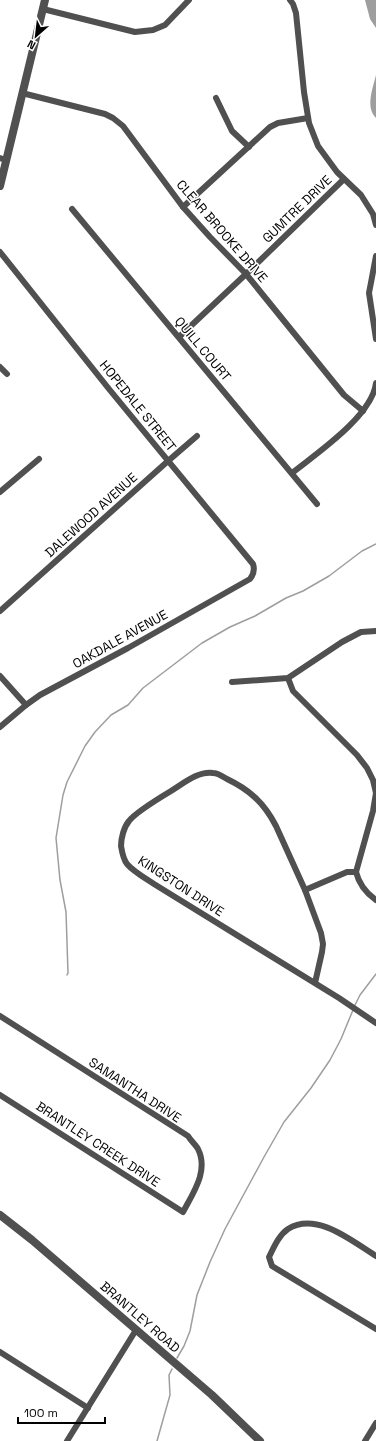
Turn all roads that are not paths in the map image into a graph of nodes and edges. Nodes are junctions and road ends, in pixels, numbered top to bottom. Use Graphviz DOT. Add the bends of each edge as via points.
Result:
graph roads {
  1 [pos="45,0"];
  2 [pos="189,0"];
  3 [pos="290,0"];
  4 [pos="43,9"];
  5 [pos="22,93"];
  6 [pos="216,98"];
  7 [pos="308,118"];
  8 [pos="249,147"];
  9 [pos="3,159"];
  10 [pos="344,179"];
  11 [pos="0,186"];
  12 [pos="183,207"];
  13 [pos="72,209"];
  14 [pos="376,225"];
  15 [pos="0,252"];
  16 [pos="376,256"];
  17 [pos="246,274"];
  18 [pos="179,337"];
  19 [pos="376,339"];
  20 [pos="0,367"];
  21 [pos="7,374"];
  22 [pos="376,383"];
  23 [pos="363,411"];
  24 [pos="197,436"];
  25 [pos="39,458"];
  26 [pos="168,461"];
  27 [pos="292,473"];
  28 [pos="0,492"];
  29 [pos="317,504"];
  30 [pos="253,575"];
  31 [pos="0,611"];
  32 [pos="376,630"];
  33 [pos="0,676"];
  34 [pos="288,678"];
  35 [pos="232,682"];
  36 [pos="26,705"];
  37 [pos="0,727"];
  38 [pos="356,872"];
  39 [pos="305,890"];
  40 [pos="376,900"];
  41 [pos="315,983"];
  42 [pos="0,1016"];
  43 [pos="376,1023"];
  44 [pos="0,1095"];
  45 [pos="183,1212"];
  46 [pos="0,1215"];
  47 [pos="376,1256"];
  48 [pos="136,1330"];
  49 [pos="376,1330"];
  50 [pos="0,1352"];
  51 [pos="88,1408"];
  52 [pos="376,1423"];
  53 [pos="67,1441"];
  54 [pos="260,1441"];
  55 [pos="365,1441"];
  1 -- 4 [label="street"];
  2 -- 4 [label="street" via="165,25 153,30 135,32"];
  3 -- 7 [label="street" via="296,13"];
  4 -- 5 [label="street"];
  5 -- 9 [label="street"];
  5 -- 12 [label="street, CLEAR BROOKE DRIVE" via="113,118 123,126"];
  6 -- 8 [label="street" via="232,130"];
  7 -- 8 [label="street" via="270,127"];
  7 -- 10 [label="street" via="318,146"];
  8 -- 12 [label="street"];
  9 -- 11 [label="street"];
  10 -- 14 [label="street" via="361,195 373,214"];
  10 -- 17 [label="street, GUMTRE DRIVE"];
  12 -- 17 [label="street, CLEAR BROOKE DRIVE"];
  13 -- 18 [label="street, QUILL COURT"];
  15 -- 26 [label="street, HOPEDALE STREET"];
  16 -- 19 [label="street" via="369,293"];
  17 -- 18 [label="street, GUMTRE DRIVE"];
  17 -- 23 [label="street, CLEAR BROOKE DRIVE" via="344,395"];
  18 -- 27 [label="street, QUILL COURT"];
  20 -- 21 [label="street"];
  22 -- 23 [label="street"];
  23 -- 27 [label="street" via="350,426"];
  24 -- 26 [label="street, DALEWOOD AVENUE"];
  25 -- 28 [label="street"];
  26 -- 30 [label="street, HOPEDALE STREET" via="253,564"];
  26 -- 31 [label="street, DALEWOOD AVENUE"];
  27 -- 29 [label="street, QUILL COURT"];
  30 -- 36 [label="street, OAKDALE AVENUE" via="245,582"];
  32 -- 34 [label="street" via="361,632 342,642"];
  33 -- 36 [label="street"];
  34 -- 35 [label="street"];
  34 -- 38 [label="street" via="293,691 357,755 373,780 376,793 373,811"];
  36 -- 37 [label="street, OAKDALE AVENUE"];
  38 -- 39 [label="street" via="348,872"];
  38 -- 40 [label="street" via="362,887"];
  39 -- 41 [label="street, KINGSTON DRIVE" via="323,944"];
  39 -- 41 [label="street, KINGSTON DRIVE" via="276,826 263,804 245,789 217,774 200,774 163,796 131,818 123,832 122,851 127,864 134,871"];
  41 -- 43 [label="street, KINGSTON DRIVE"];
  42 -- 45 [label="street, SAMANTHA DRIVE" via="188,1136 198,1150 202,1176"];
  44 -- 45 [label="street, BRANTLEY CREEK DRIVE"];
  46 -- 48 [label="street, BRANTLEY ROAD"];
  47 -- 49 [label="street" via="330,1228 304,1223 288,1229 277,1241 269,1257 272,1266"];
  48 -- 51 [label="street"];
  48 -- 54 [label="street, BRANTLEY ROAD" via="212,1395"];
  50 -- 51 [label="street"];
  51 -- 53 [label="street"];
  52 -- 55 [label="street"];
}
